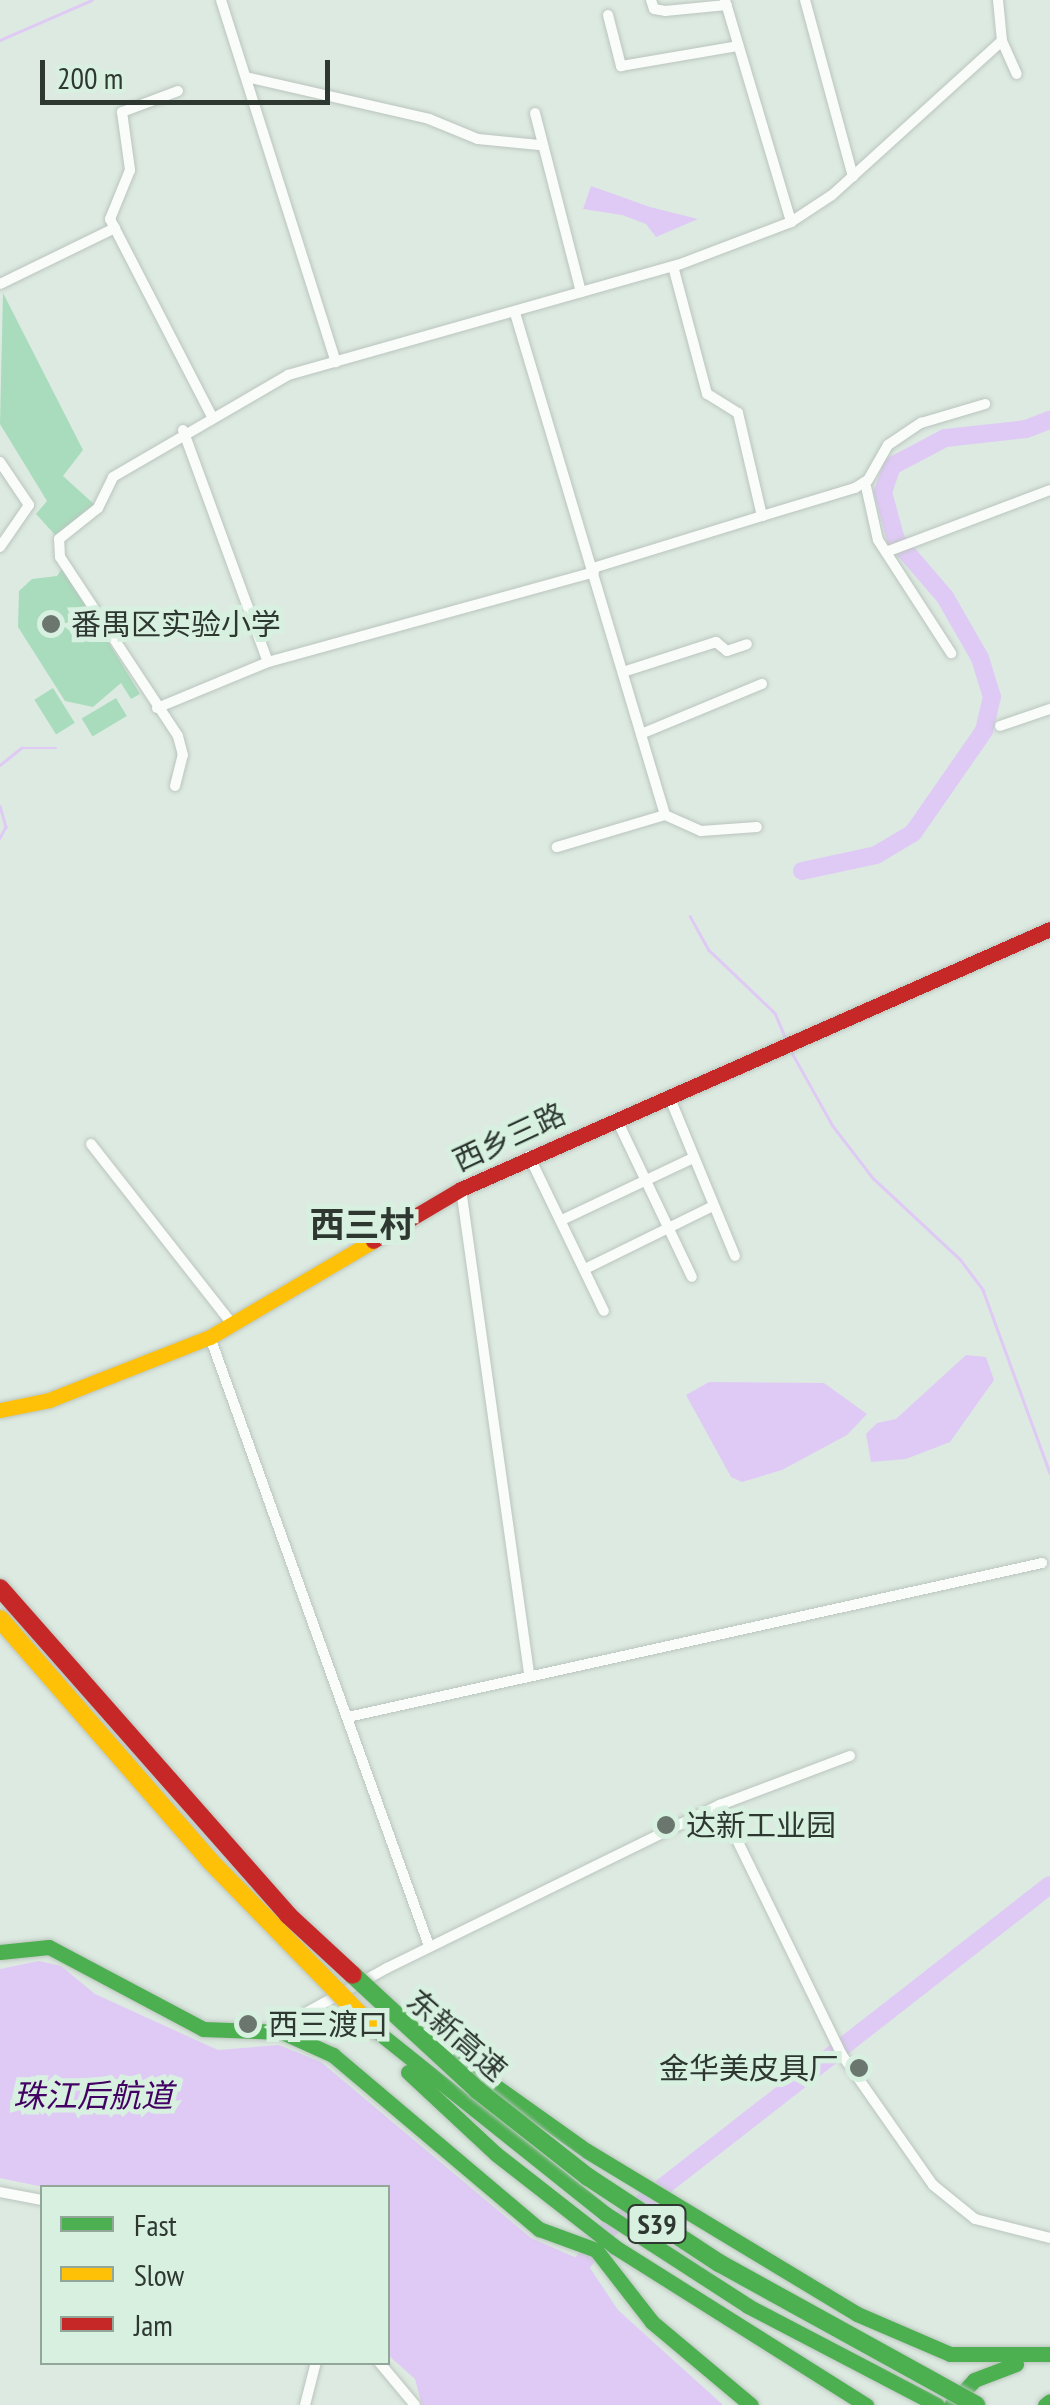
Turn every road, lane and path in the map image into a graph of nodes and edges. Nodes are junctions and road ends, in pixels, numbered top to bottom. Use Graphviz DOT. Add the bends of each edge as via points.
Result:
graph roads {
  1 [pos="221,0"];
  2 [pos="651,0"];
  3 [pos="804,0"];
  4 [pos="998,0"];
  5 [pos="726,2"];
  6 [pos="608,15"];
  7 [pos="1002,41"];
  8 [pos="738,46"];
  9 [pos="1017,74"];
  10 [pos="246,76"];
  11 [pos="178,91"];
  12 [pos="535,113"];
  13 [pos="539,146"];
  14 [pos="852,176"];
  15 [pos="791,222"];
  16 [pos="115,228"];
  17 [pos="673,266"];
  18 [pos="0,284"];
  19 [pos="581,292"];
  20 [pos="516,313"];
  21 [pos="336,362"];
  22 [pos="985,404"];
  23 [pos="211,414"];
  24 [pos="183,430"];
  25 [pos="0,462"];
  26 [pos="865,482"];
  27 [pos="1050,490"];
  28 [pos="762,516"];
  29 [pos="0,546"];
  30 [pos="886,552"];
  31 [pos="593,570"];
  32 [pos="748,644"];
  33 [pos="951,653"];
  34 [pos="268,662"];
  35 [pos="623,672"];
  36 [pos="762,684"];
  37 [pos="157,708"];
  38 [pos="1050,709"];
  39 [pos="1000,726"];
  40 [pos="641,734"];
  41 [pos="175,786"];
  42 [pos="665,815"];
  43 [pos="757,827"];
  44 [pos="557,847"];
  45 [pos="1050,928"];
  46 [pos="669,1096"];
  47 [pos="616,1118"];
  48 [pos="90,1144"];
  49 [pos="529,1156"];
  50 [pos="692,1158"];
  51 [pos="644,1180"];
  52 [pos="461,1189"];
  53 [pos="713,1206"];
  54 [pos="564,1219"];
  55 [pos="668,1228"];
  56 [pos="734,1256"];
  57 [pos="585,1269"];
  58 [pos="692,1278"];
  59 [pos="604,1311"];
  60 [pos="233,1325"];
  61 [pos="210,1338"];
  62 [pos="0,1410"];
  63 [pos="1042,1562"];
  64 [pos="0,1588"];
  65 [pos="0,1619"];
  66 [pos="529,1674"];
  67 [pos="348,1717"];
  68 [pos="850,1756"];
  69 [pos="720,1805"];
  70 [pos="429,1946"];
  71 [pos="0,1952"];
  72 [pos="370,1996"];
  73 [pos="374,2029"];
  74 [pos="274,2031"];
  75 [pos="0,2192"];
  76 [pos="40,2200"];
  77 [pos="1050,2238"];
  78 [pos="1050,2354"];
  79 [pos="315,2365"];
  80 [pos="382,2365"];
  81 [pos="305,2405"];
  82 [pos="415,2405"];
  83 [pos="751,2405"];
  84 [pos="866,2405"];
  85 [pos="937,2405"];
  86 [pos="951,2405"];
  87 [pos="976,2405"];
  1 -- 10 [label="street"];
  2 -- 5 [label="street" via="654,9 666,11"];
  3 -- 14 [label="street"];
  4 -- 7 [label="street"];
  5 -- 8 [label="street"];
  6 -- 8 [label="street" via="621,66"];
  7 -- 9 [label="street"];
  7 -- 14 [label="street"];
  8 -- 15 [label="street"];
  10 -- 13 [label="street" via="410,114 478,140"];
  10 -- 21 [label="street"];
  11 -- 16 [label="street" via="122,112 130,170 110,219"];
  12 -- 13 [label="street"];
  13 -- 19 [label="street"];
  14 -- 15 [label="street"];
  15 -- 17 [label="street"];
  16 -- 18 [label="street"];
  16 -- 23 [label="street"];
  17 -- 19 [label="street"];
  17 -- 28 [label="street" via="708,394 738,413"];
  19 -- 20 [label="street"];
  20 -- 21 [label="street"];
  20 -- 31 [label="street"];
  21 -- 23 [label="street" via="288,375"];
  22 -- 26 [label="street" via="920,423 888,445"];
  23 -- 24 [label="street"];
  24 -- 34 [label="street"];
  24 -- 37 [label="street" via="113,477 98,508 59,539 60,557"];
  25 -- 29 [label="street" via="30,504"];
  26 -- 28 [label="street"];
  26 -- 30 [label="street" via="866,503"];
  27 -- 30 [label="street"];
  28 -- 31 [label="street"];
  30 -- 33 [label="street"];
  31 -- 34 [label="street"];
  31 -- 35 [label="street"];
  32 -- 35 [label="street" via="727,651 716,642"];
  34 -- 37 [label="street"];
  35 -- 40 [label="street"];
  36 -- 40 [label="street"];
  37 -- 41 [label="street" via="184,755"];
  38 -- 39 [label="street"];
  40 -- 42 [label="street"];
  42 -- 43 [label="street" via="701,831"];
  42 -- 44 [label="street"];
  45 -- 46 [label="main road, 西乡三路"];
  46 -- 47 [label="main road, 西乡三路"];
  46 -- 50 [label="street"];
  47 -- 49 [label="main road, 西乡三路"];
  47 -- 51 [label="street"];
  48 -- 60 [label="street"];
  49 -- 52 [label="main road, 西乡三路"];
  49 -- 54 [label="street"];
  50 -- 51 [label="street"];
  50 -- 53 [label="street"];
  51 -- 54 [label="street"];
  51 -- 55 [label="street"];
  52 -- 60 [label="main road, 西乡三路"];
  52 -- 66 [label="street"];
  53 -- 55 [label="street"];
  53 -- 56 [label="street"];
  54 -- 57 [label="street"];
  55 -- 57 [label="street"];
  55 -- 58 [label="street"];
  57 -- 59 [label="street"];
  60 -- 61 [label="main road, 西乡三路"];
  61 -- 62 [label="main road, 西乡三路" via="49,1400"];
  61 -- 67 [label="street"];
  63 -- 66 [label="street"];
  64 -- 72 [label="main road, 东新高速 / S39, bridge" via="220,1842"];
  65 -- 73 [label="main road, 东新高速 / S39, bridge" via="199,1848"];
  66 -- 67 [label="street"];
  67 -- 70 [label="street"];
  68 -- 69 [label="street"];
  69 -- 70 [label="street"];
  69 -- 77 [label="street" via="842,2055 948,2202 975,2219"];
  70 -- 74 [label="street"];
  71 -- 74 [label="main road" via="49,1947 203,2029"];
  72 -- 78 [label="main road, bridge" via="546,2123 736,2245 934,2349 988,2358"];
  72 -- 87 [label="main road, 东新高速 / S39, bridge" via="512,2118 628,2204 757,2286"];
  73 -- 84 [label="main road" via="412,2077 496,2154 700,2304"];
  73 -- 85 [label="main road, 东新高速 / S39" via="606,2214 748,2306"];
  74 -- 83 [label="main road" via="332,2056 539,2230 596,2250 652,2322"];
  75 -- 76 [label="street"];
  78 -- 86 [label="main road" via="986,2374"];
  79 -- 81 [label="street"];
  80 -- 82 [label="street"];
}
